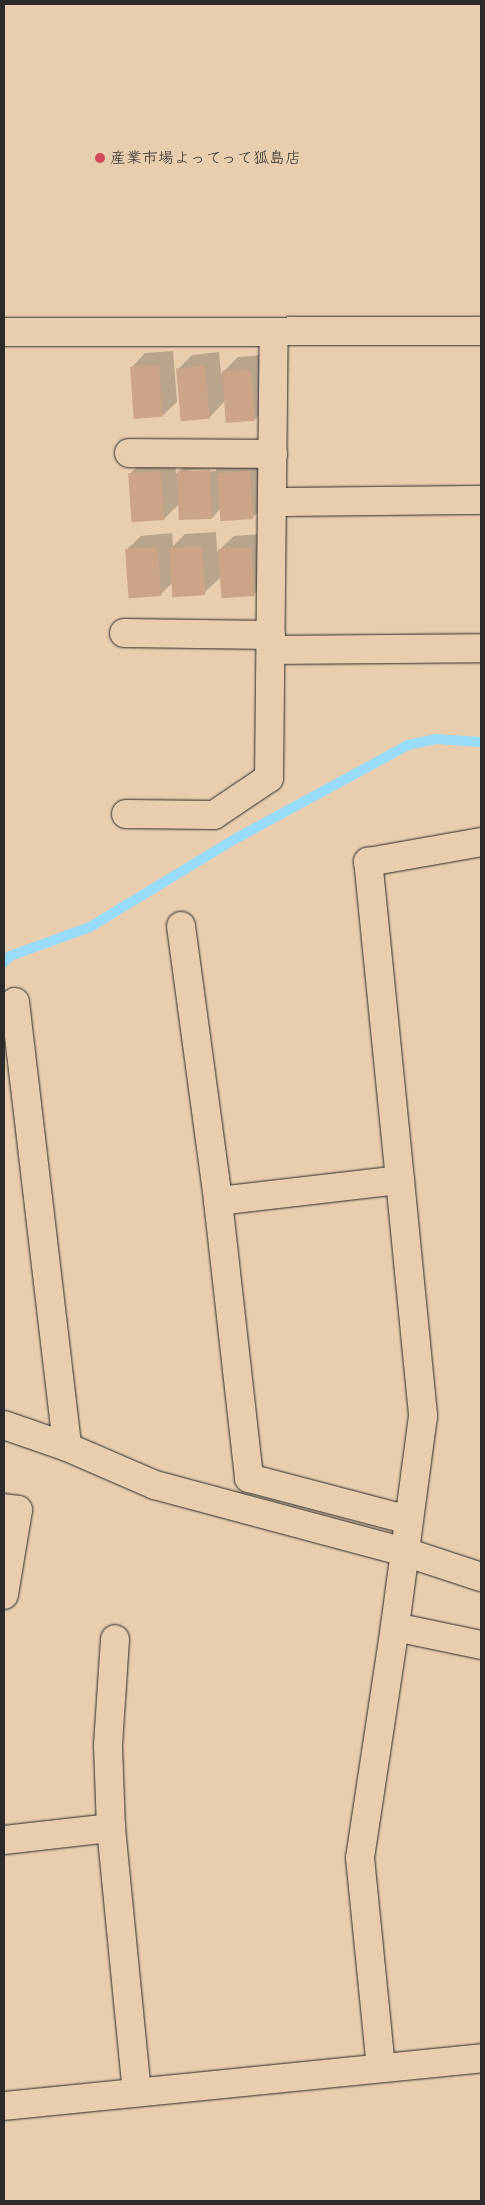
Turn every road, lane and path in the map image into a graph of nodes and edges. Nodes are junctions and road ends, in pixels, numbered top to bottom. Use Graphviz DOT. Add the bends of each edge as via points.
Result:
graph roads {
  1 [pos="481,331"];
  2 [pos="4,332"];
  3 [pos="274,332"];
  4 [pos="129,453"];
  5 [pos="273,454"];
  6 [pos="481,500"];
  7 [pos="273,502"];
  8 [pos="124,633"];
  9 [pos="271,642"];
  10 [pos="481,648"];
  11 [pos="126,814"];
  12 [pos="481,842"];
  13 [pos="181,926"];
  14 [pos="15,1002"];
  15 [pos="400,1180"];
  16 [pos="218,1201"];
  17 [pos="4,1425"];
  18 [pos="67,1447"];
  19 [pos="4,1508"];
  20 [pos="409,1520"];
  21 [pos="405,1552"];
  22 [pos="481,1577"];
  23 [pos="4,1594"];
  24 [pos="395,1627"];
  25 [pos="115,1639"];
  26 [pos="481,1645"];
  27 [pos="111,1828"];
  28 [pos="4,1840"];
  29 [pos="481,2058"];
  30 [pos="381,2068"];
  31 [pos="137,2091"];
  32 [pos="4,2106"];
  1 -- 3 [label="street"];
  2 -- 3 [label="street"];
  3 -- 5 [label="street"];
  4 -- 5 [label="street"];
  5 -- 7 [label="street"];
  6 -- 7 [label="street"];
  7 -- 9 [label="street"];
  8 -- 9 [label="street"];
  9 -- 10 [label="street"];
  9 -- 11 [label="street" via="269,778 214,815"];
  12 -- 15 [label="street" via="368,862"];
  13 -- 16 [label="street"];
  14 -- 18 [label="street"];
  15 -- 16 [label="street"];
  15 -- 20 [label="street" via="423,1416"];
  16 -- 20 [label="street" via="249,1478"];
  17 -- 18 [label="street"];
  18 -- 21 [label="street" via="155,1485"];
  19 -- 23 [label="street" via="18,1510"];
  20 -- 21 [label="street"];
  21 -- 22 [label="street"];
  21 -- 24 [label="street"];
  24 -- 26 [label="street"];
  24 -- 30 [label="street" via="360,1858"];
  25 -- 27 [label="street" via="108,1745"];
  27 -- 28 [label="street"];
  27 -- 31 [label="street"];
  29 -- 30 [label="street"];
  30 -- 31 [label="street"];
  31 -- 32 [label="street"];
}
